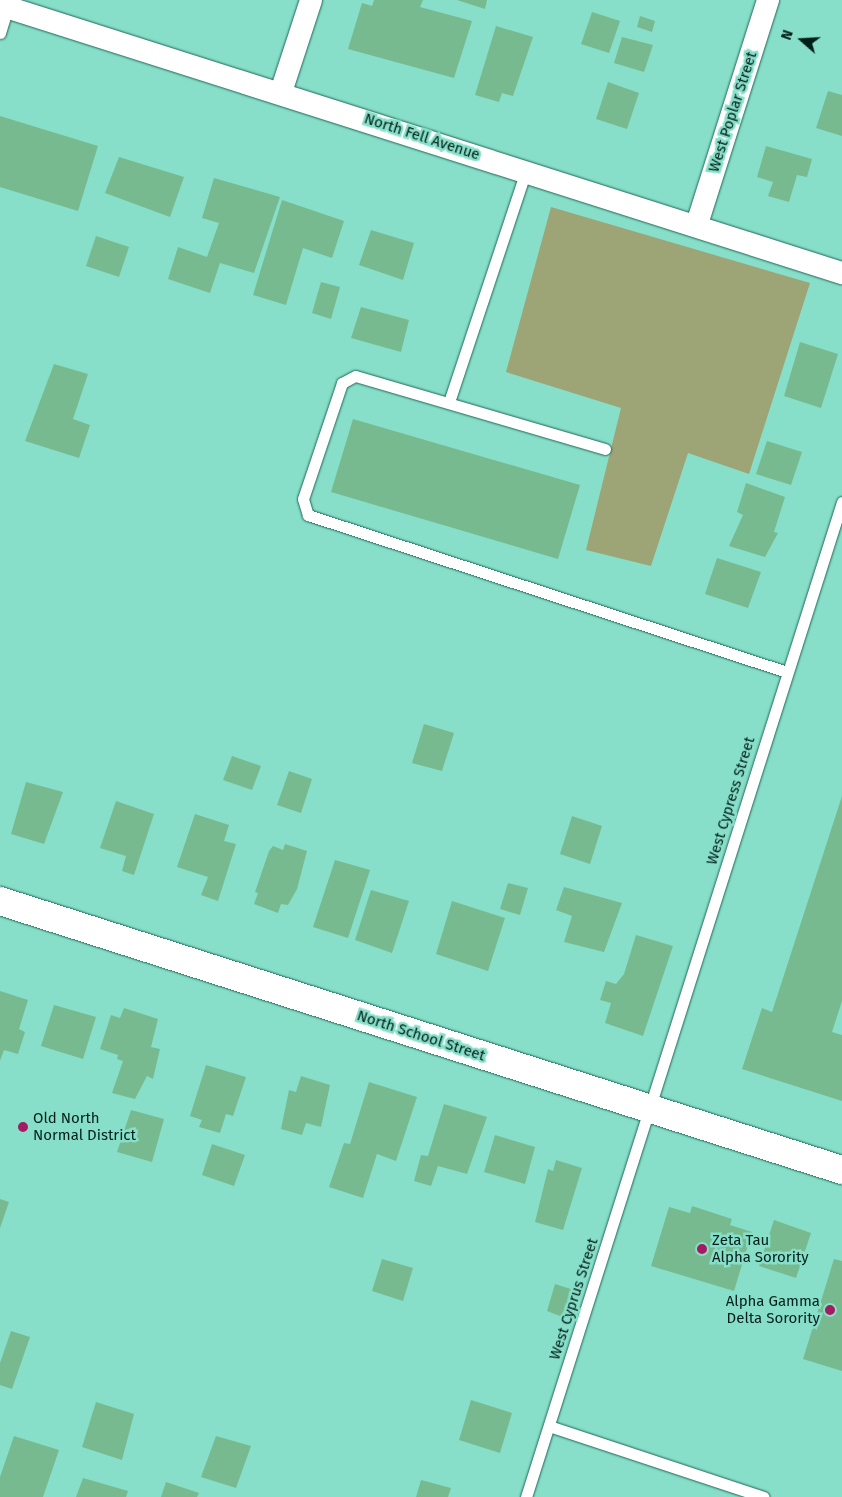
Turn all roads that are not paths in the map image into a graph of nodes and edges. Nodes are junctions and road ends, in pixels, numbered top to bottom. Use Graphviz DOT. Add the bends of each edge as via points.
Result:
graph roads {
  1 [pos="311,0"];
  2 [pos="768,0"];
  3 [pos="4,6"];
  4 [pos="0,33"];
  5 [pos="281,92"];
  6 [pos="526,170"];
  7 [pos="697,224"];
  8 [pos="842,273"];
  9 [pos="449,402"];
  10 [pos="605,449"];
  11 [pos="842,502"];
  12 [pos="787,672"];
  13 [pos="0,901"];
  14 [pos="650,1109"];
  15 [pos="842,1170"];
  16 [pos="549,1426"];
  17 [pos="526,1497"];
  18 [pos="764,1497"];
  1 -- 5 [label="street"];
  2 -- 7 [label="street, West Poplar Street"];
  3 -- 4 [label="lane"];
  3 -- 5 [label="street, North Fell Avenue"];
  5 -- 6 [label="street, North Fell Avenue"];
  6 -- 7 [label="street, North Fell Avenue"];
  6 -- 9 [label="lane"];
  7 -- 8 [label="street, North Fell Avenue"];
  9 -- 10 [label="lane"];
  9 -- 12 [label="lane" via="355,376 342,384 303,499 308,515"];
  11 -- 12 [label="lane, West Cypress Street"];
  12 -- 14 [label="lane, West Cypress Street"];
  13 -- 14 [label="street, North School Street"];
  14 -- 15 [label="street, North School Street"];
  14 -- 16 [label="lane, West Cyprus Street"];
  16 -- 17 [label="lane, West Cyprus Street"];
  16 -- 18 [label="lane"];
}
